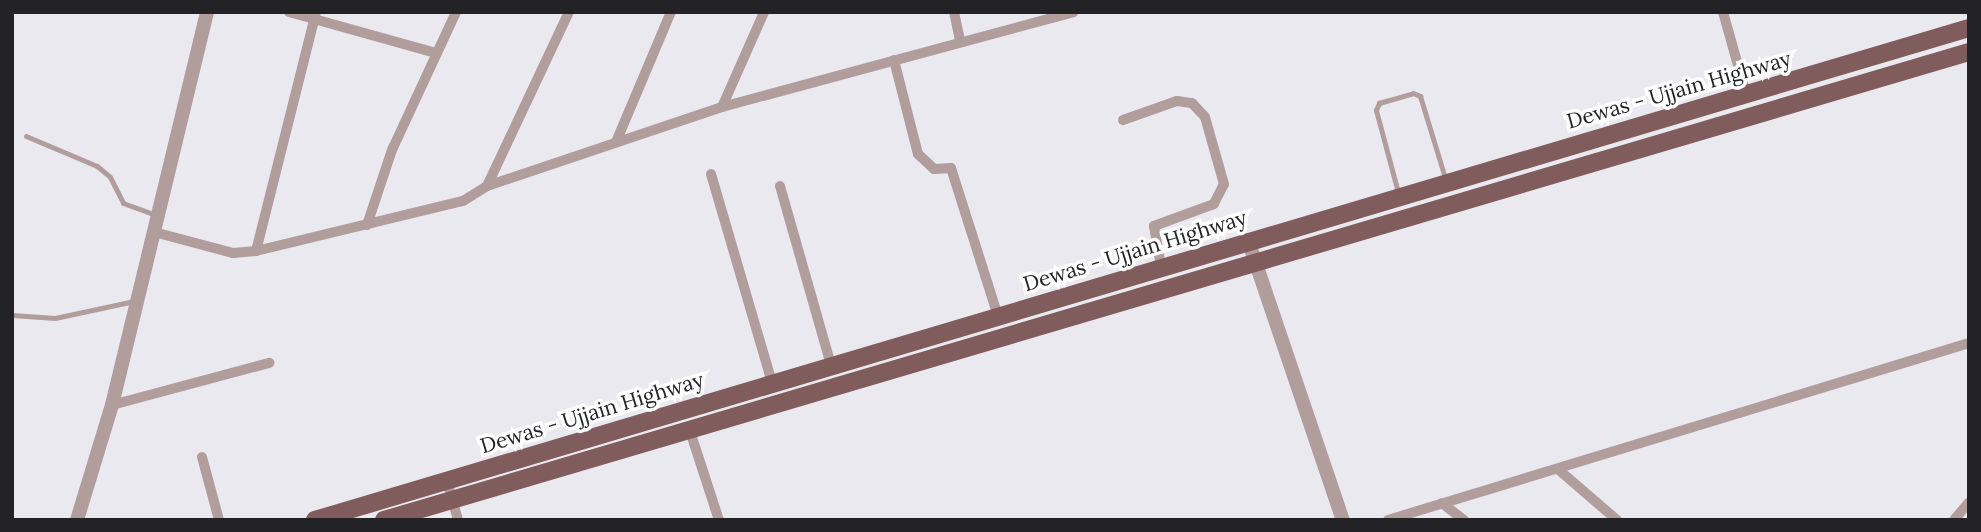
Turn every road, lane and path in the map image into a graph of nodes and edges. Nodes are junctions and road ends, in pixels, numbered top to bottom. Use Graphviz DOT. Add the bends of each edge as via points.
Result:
graph roads {
  1 [pos="207,12"];
  2 [pos="289,12"];
  3 [pos="456,12"];
  4 [pos="569,12"];
  5 [pos="671,12"];
  6 [pos="764,12"];
  7 [pos="954,12"];
  8 [pos="1073,12"];
  9 [pos="1723,12"];
  10 [pos="315,16"];
  11 [pos="1029,18"];
  12 [pos="1969,28"];
  13 [pos="960,41"];
  14 [pos="1969,52"];
  15 [pos="436,53"];
  16 [pos="894,60"];
  17 [pos="1746,94"];
  18 [pos="722,107"];
  19 [pos="1123,120"];
  20 [pos="26,136"];
  21 [pos="616,142"];
  22 [pos="711,174"];
  23 [pos="1446,182"];
  24 [pos="487,186"];
  25 [pos="780,186"];
  26 [pos="1399,196"];
  27 [pos="158,216"];
  28 [pos="367,225"];
  29 [pos="154,232"];
  30 [pos="1248,240"];
  31 [pos="256,251"];
  32 [pos="1256,260"];
  33 [pos="1161,267"];
  34 [pos="137,300"];
  35 [pos="12,315"];
  36 [pos="998,316"];
  37 [pos="1969,343"];
  38 [pos="269,363"];
  39 [pos="831,365"];
  40 [pos="772,383"];
  41 [pos="111,405"];
  42 [pos="690,431"];
  43 [pos="202,457"];
  44 [pos="1559,470"];
  45 [pos="447,481"];
  46 [pos="453,501"];
  47 [pos="1969,502"];
  48 [pos="1442,503"];
  49 [pos="77,520"];
  50 [pos="219,520"];
  51 [pos="315,520"];
  52 [pos="384,520"];
  53 [pos="458,520"];
  54 [pos="719,520"];
  55 [pos="1343,520"];
  56 [pos="1388,520"];
  57 [pos="1464,520"];
  58 [pos="1617,520"];
  59 [pos="1954,520"];
  1 -- 27 [label="street"];
  2 -- 10 [label="street"];
  3 -- 15 [label="street"];
  4 -- 24 [label="street"];
  5 -- 21 [label="street"];
  6 -- 18 [label="street"];
  7 -- 13 [label="street"];
  8 -- 11 [label="street"];
  9 -- 17 [label="street"];
  10 -- 15 [label="street"];
  10 -- 31 [label="street"];
  11 -- 13 [label="street"];
  12 -- 17 [label="main road, Dewas - Ujjain Highway"];
  13 -- 16 [label="street"];
  14 -- 32 [label="main road, Dewas - Ujjain Highway"];
  15 -- 28 [label="street" via="392,150"];
  16 -- 18 [label="street"];
  16 -- 36 [label="street" via="918,154 934,169 951,168"];
  17 -- 23 [label="main road, Dewas - Ujjain Highway"];
  18 -- 21 [label="street"];
  19 -- 33 [label="street" via="1177,101 1192,103 1205,117 1224,184 1214,204 1154,226"];
  20 -- 27 [label="lane" via="105,171 123,203"];
  21 -- 24 [label="street"];
  22 -- 40 [label="street"];
  23 -- 26 [label="main road, Dewas - Ujjain Highway"];
  23 -- 26 [label="lane" via="1420,96 1413,93 1376,110"];
  24 -- 28 [label="street" via="438,209"];
  25 -- 39 [label="street"];
  26 -- 30 [label="main road, Dewas - Ujjain Highway"];
  27 -- 29 [label="street"];
  28 -- 31 [label="street"];
  29 -- 31 [label="street" via="233,253"];
  29 -- 34 [label="street"];
  30 -- 32 [label="street"];
  30 -- 33 [label="main road, Dewas - Ujjain Highway"];
  32 -- 42 [label="main road, Dewas - Ujjain Highway"];
  32 -- 55 [label="street"];
  33 -- 36 [label="main road, Dewas - Ujjain Highway"];
  34 -- 35 [label="lane" via="55,318"];
  34 -- 41 [label="street"];
  36 -- 39 [label="main road, Dewas - Ujjain Highway"];
  37 -- 44 [label="street"];
  38 -- 41 [label="street"];
  39 -- 40 [label="main road, Dewas - Ujjain Highway"];
  40 -- 45 [label="main road, Dewas - Ujjain Highway"];
  41 -- 49 [label="street"];
  42 -- 46 [label="main road, Dewas - Ujjain Highway"];
  42 -- 54 [label="street"];
  43 -- 50 [label="street"];
  44 -- 48 [label="street"];
  44 -- 58 [label="street"];
  45 -- 46 [label="street"];
  45 -- 51 [label="main road, Dewas - Ujjain Highway"];
  46 -- 52 [label="main road, Dewas - Ujjain Highway"];
  46 -- 53 [label="street"];
  47 -- 59 [label="street"];
  48 -- 56 [label="street"];
  48 -- 57 [label="street"];
}
